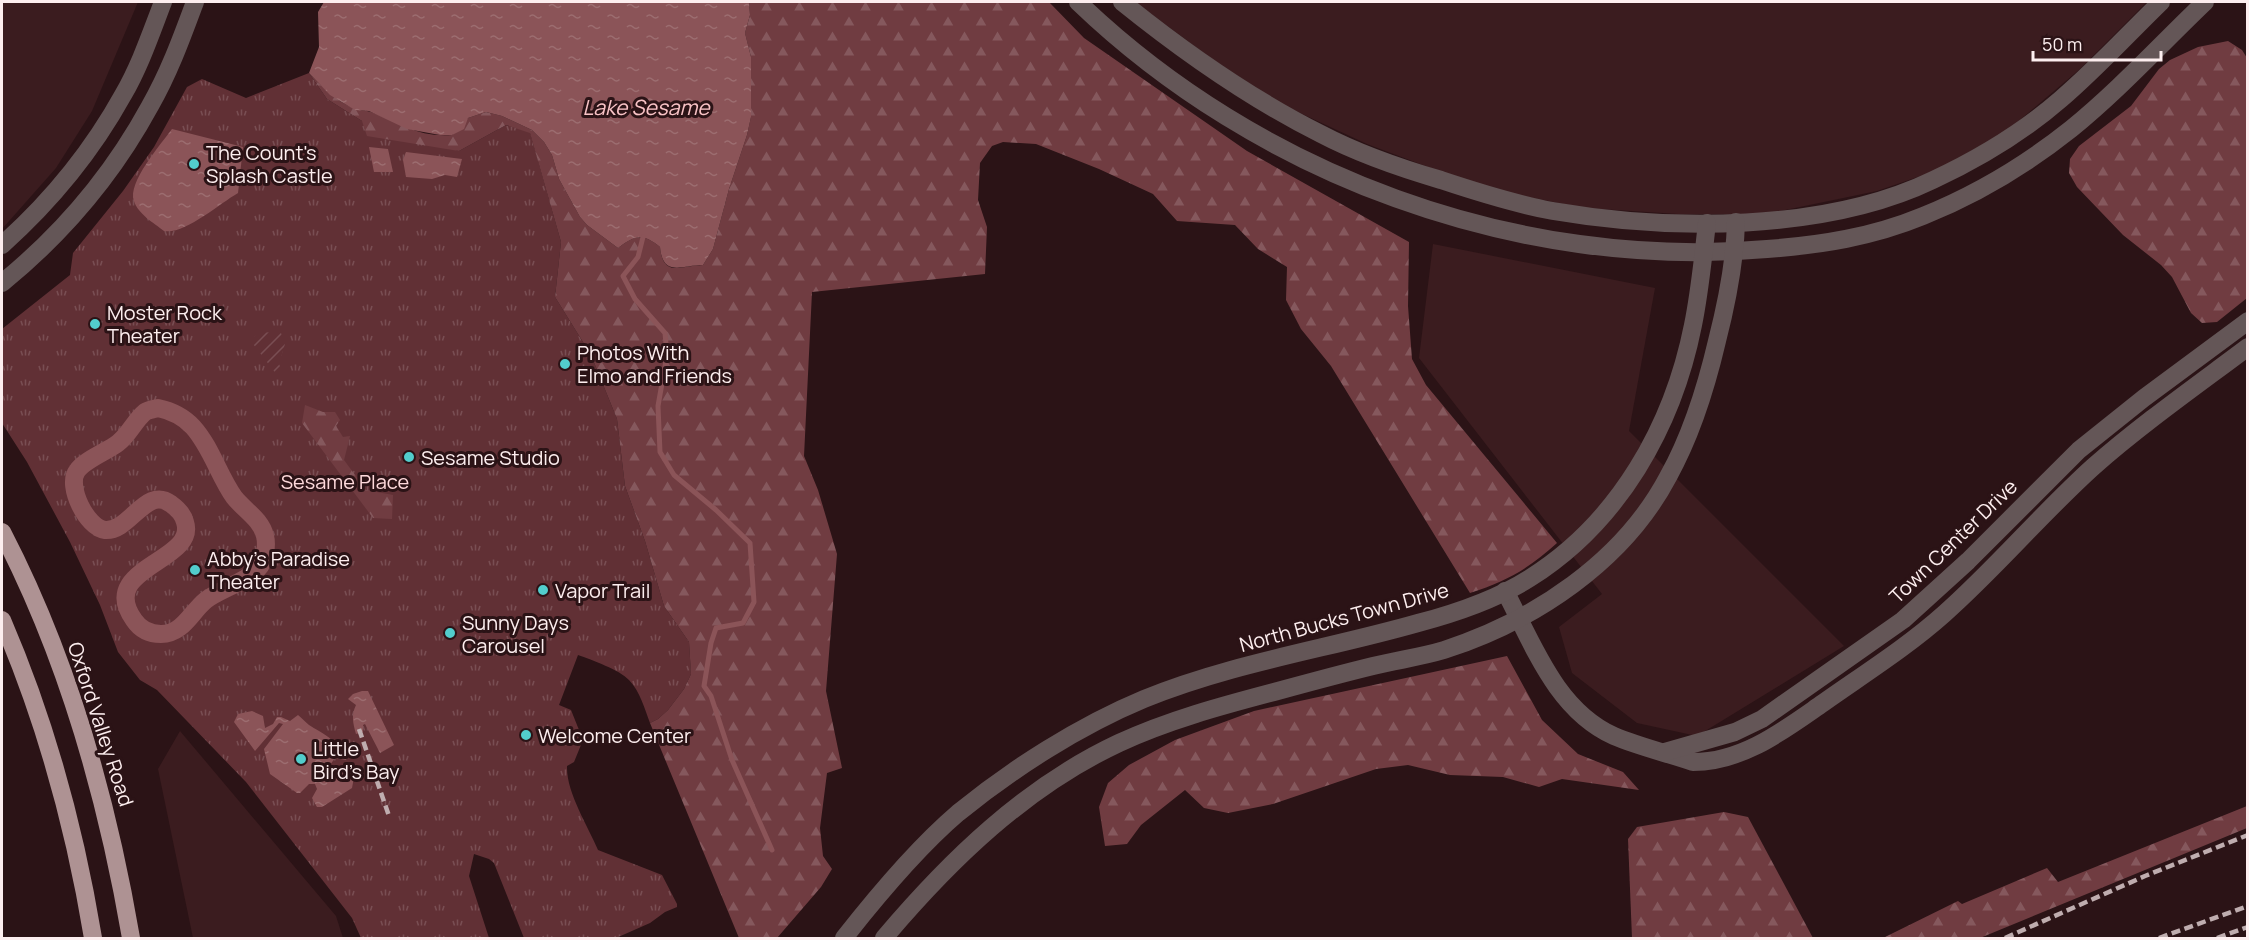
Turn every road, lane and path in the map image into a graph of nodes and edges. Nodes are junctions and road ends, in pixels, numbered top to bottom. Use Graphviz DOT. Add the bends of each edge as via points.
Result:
graph roads {
  1 [pos="163,2"];
  2 [pos="195,2"];
  3 [pos="1078,2"];
  4 [pos="1122,2"];
  5 [pos="2161,2"];
  6 [pos="2205,2"];
  7 [pos="1736,222"];
  8 [pos="1707,223"];
  9 [pos="2,245"];
  10 [pos="1735,252"];
  11 [pos="1703,253"];
  12 [pos="2,283"];
  13 [pos="2247,321"];
  14 [pos="2247,347"];
  15 [pos="2,532"];
  16 [pos="1505,591"];
  17 [pos="1520,619"];
  18 [pos="2,620"];
  19 [pos="1665,752"];
  20 [pos="93,939"];
  21 [pos="131,939"];
  22 [pos="844,939"];
  23 [pos="884,939"];
  1 -- 9 [label="street" via="135,72 81,158 53,194"];
  2 -- 12 [label="street" via="177,52 130,139 70,219"];
  3 -- 11 [label="street" via="1149,63 1234,122 1355,183 1430,210 1538,237"];
  4 -- 8 [label="street" via="1243,91 1323,136 1376,159 1551,210"];
  5 -- 7 [label="street" via="2040,116 1950,172 1895,196 1841,211 1803,218"];
  6 -- 10 [label="street" via="2069,130 1962,199 1913,220 1851,239"];
  7 -- 8 [label="street"];
  7 -- 10 [label="street"];
  8 -- 11 [label="street, North Bucks Town Drive"];
  10 -- 11 [label="street"];
  10 -- 17 [label="street" via="1706,387 1668,478 1643,516 1606,556 1571,586"];
  11 -- 16 [label="street, North Bucks Town Drive" via="1694,325 1684,365 1670,407 1645,458 1592,527 1554,561"];
  13 -- 19 [label="street, Town Center Drive" via="2079,450 1903,620 1762,719 1735,732"];
  14 -- 19 [label="street" via="2092,468 1937,620 1787,728 1753,748 1707,762 1693,762"];
  15 -- 21 [label="main road, Oxford Valley Road" via="45,626 77,712 105,809"];
  16 -- 17 [label="street"];
  16 -- 22 [label="street, North Bucks Town Drive" via="1419,623 1200,679 1095,721 959,812 891,882"];
  17 -- 19 [label="street" via="1559,691 1575,708 1612,735"];
  17 -- 23 [label="street" via="1443,650 1182,717 1118,744 1060,777 994,825 922,893"];
  18 -- 20 [label="main road" via="53,759"];
}
